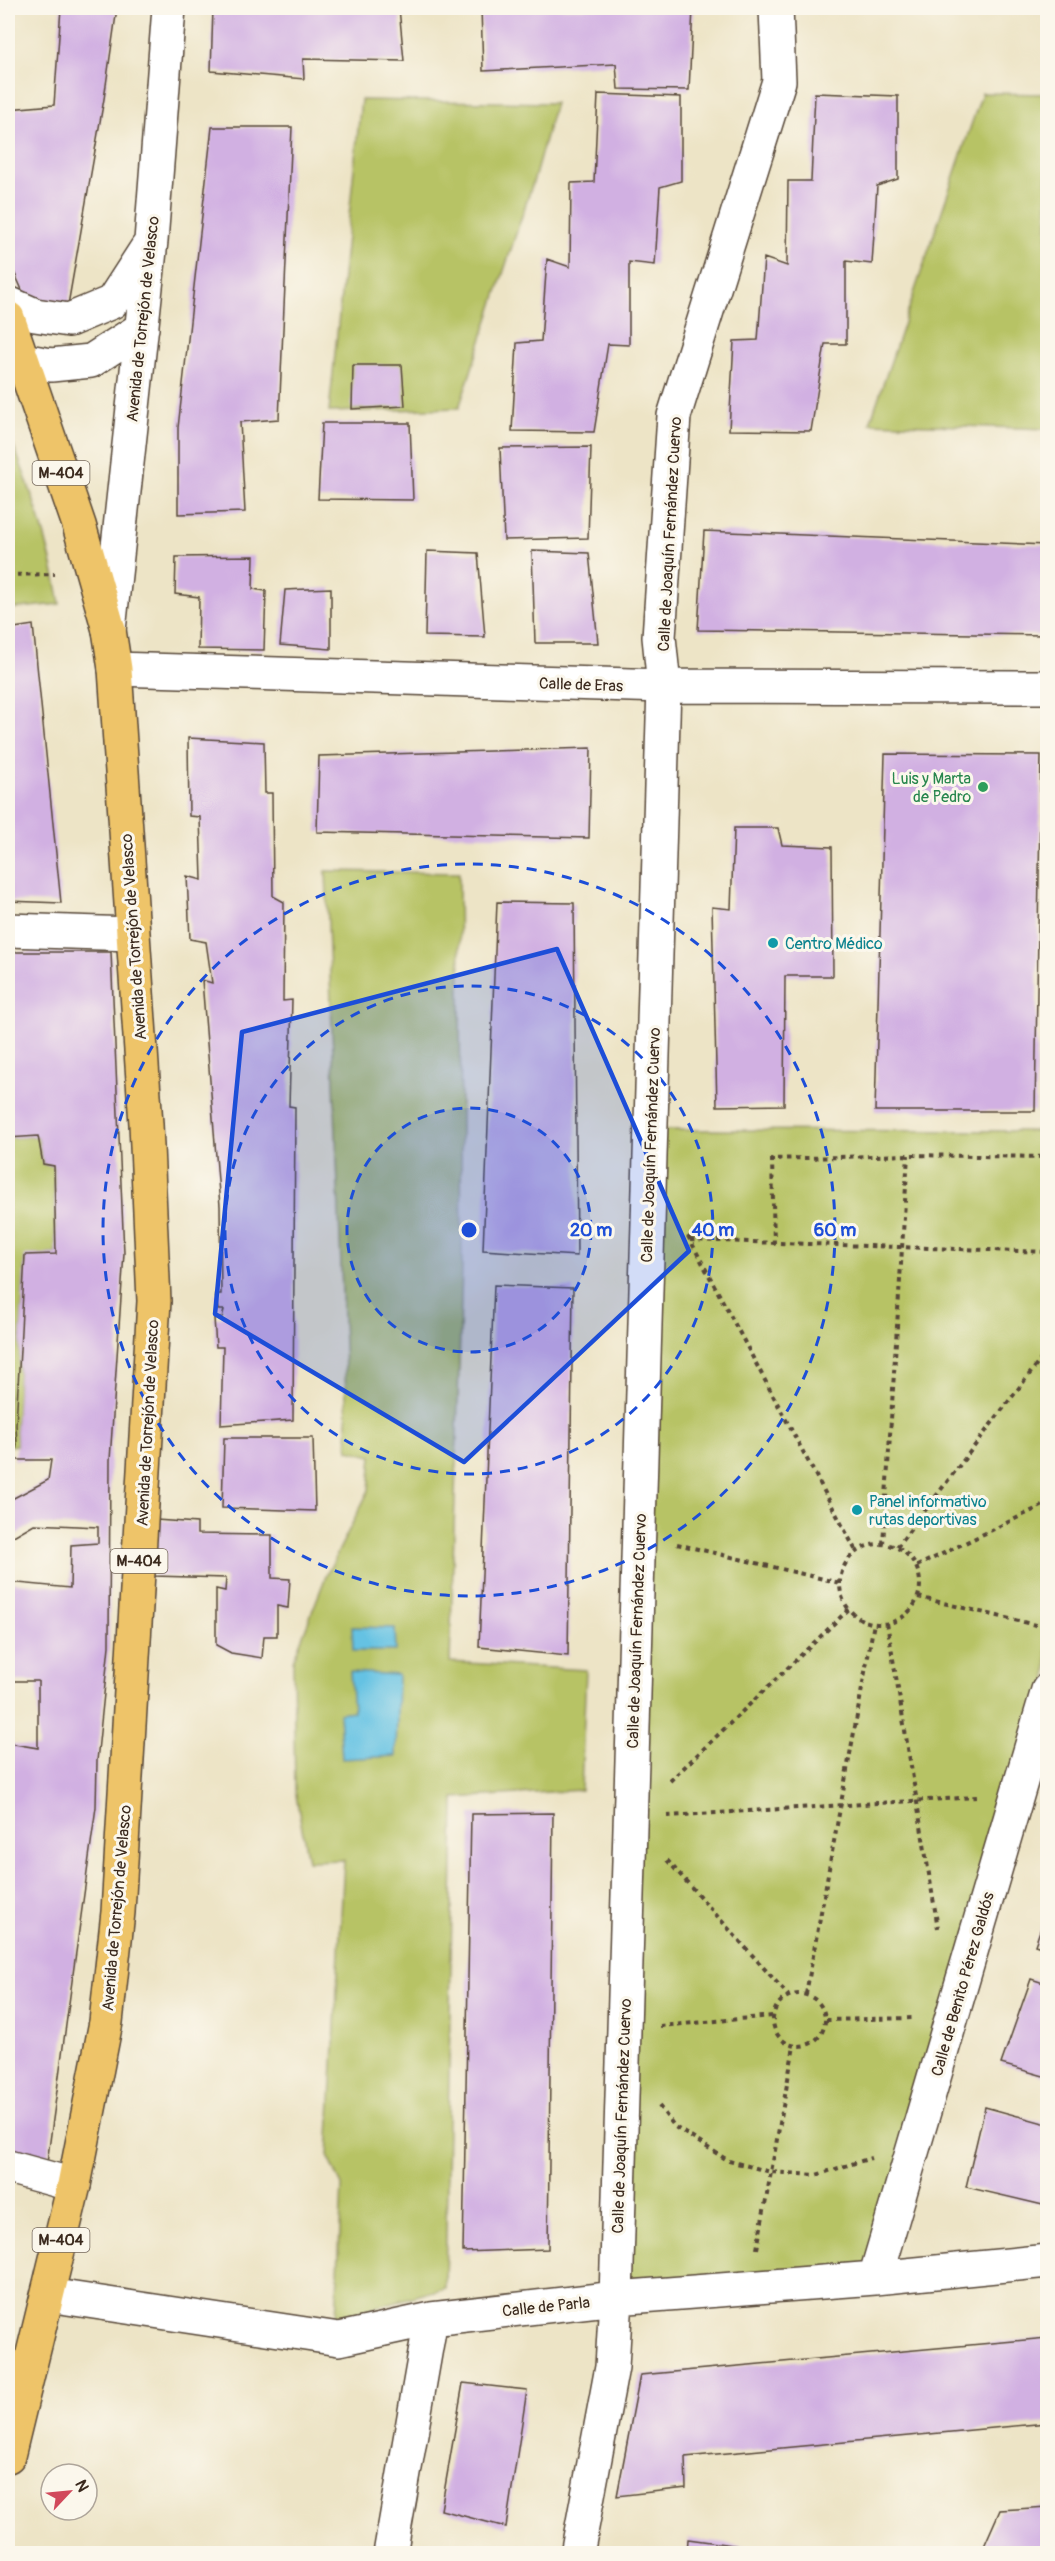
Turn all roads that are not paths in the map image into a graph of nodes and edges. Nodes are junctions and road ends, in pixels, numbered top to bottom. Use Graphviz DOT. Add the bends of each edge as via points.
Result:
graph roads {
  1 [pos="169,8"];
  2 [pos="776,8"];
  3 [pos="151,241"];
  4 [pos="8,303"];
  5 [pos="8,318"];
  6 [pos="142,328"];
  7 [pos="22,360"];
  8 [pos="109,630"];
  9 [pos="114,669"];
  10 [pos="664,686"];
  11 [pos="1047,687"];
  12 [pos="10,930"];
  13 [pos="132,934"];
  14 [pos="1047,1690"];
  15 [pos="8,2167"];
  16 [pos="74,2185"];
  17 [pos="1047,2261"];
  18 [pos="875,2278"];
  19 [pos="48,2295"];
  20 [pos="615,2298"];
  21 [pos="431,2319"];
  22 [pos="8,2456"];
  23 [pos="390,2553"];
  24 [pos="577,2553"];
  1 -- 3 [label="street, Avenida de Torrejón de Velasco"];
  2 -- 10 [label="street, Calle de Joaquín Fernández Cuervo" via="779,81 674,416 659,637"];
  3 -- 4 [label="street" via="112,302 69,320 35,315"];
  3 -- 6 [label="street, Avenida de Torrejón de Velasco"];
  5 -- 7 [label="main road, Avenida de Torrejón de Velasco / M-404"];
  6 -- 7 [label="street" via="91,361 51,365"];
  6 -- 8 [label="street, Avenida de Torrejón de Velasco"];
  7 -- 8 [label="main road, Avenida de Torrejón de Velasco / M-404"];
  8 -- 9 [label="main road, Avenida de Torrejón de Velasco / M-404"];
  9 -- 10 [label="street, Calle de Eras"];
  9 -- 13 [label="main road, Avenida de Torrejón de Velasco / M-404"];
  10 -- 11 [label="street, Calle de Eras"];
  10 -- 20 [label="street, Calle de Joaquín Fernández Cuervo"];
  12 -- 13 [label="street"];
  13 -- 16 [label="main road, Avenida de Torrejón de Velasco / M-404" via="154,1301 118,1912 106,2022"];
  14 -- 18 [label="street, Calle de Benito Pérez Galdós"];
  15 -- 16 [label="street"];
  16 -- 19 [label="main road, Avenida de Torrejón de Velasco / M-404"];
  17 -- 18 [label="street, Calle de Parla"];
  18 -- 20 [label="street, Calle de Parla"];
  19 -- 21 [label="street, Calle de Parla" via="339,2339"];
  19 -- 22 [label="main road, Avenida de Torrejón de Velasco / M-404"];
  20 -- 21 [label="street, Calle de Parla"];
  20 -- 24 [label="street, Calle de Joaquín Fernández Cuervo" via="612,2367"];
  21 -- 23 [label="street"];
}
